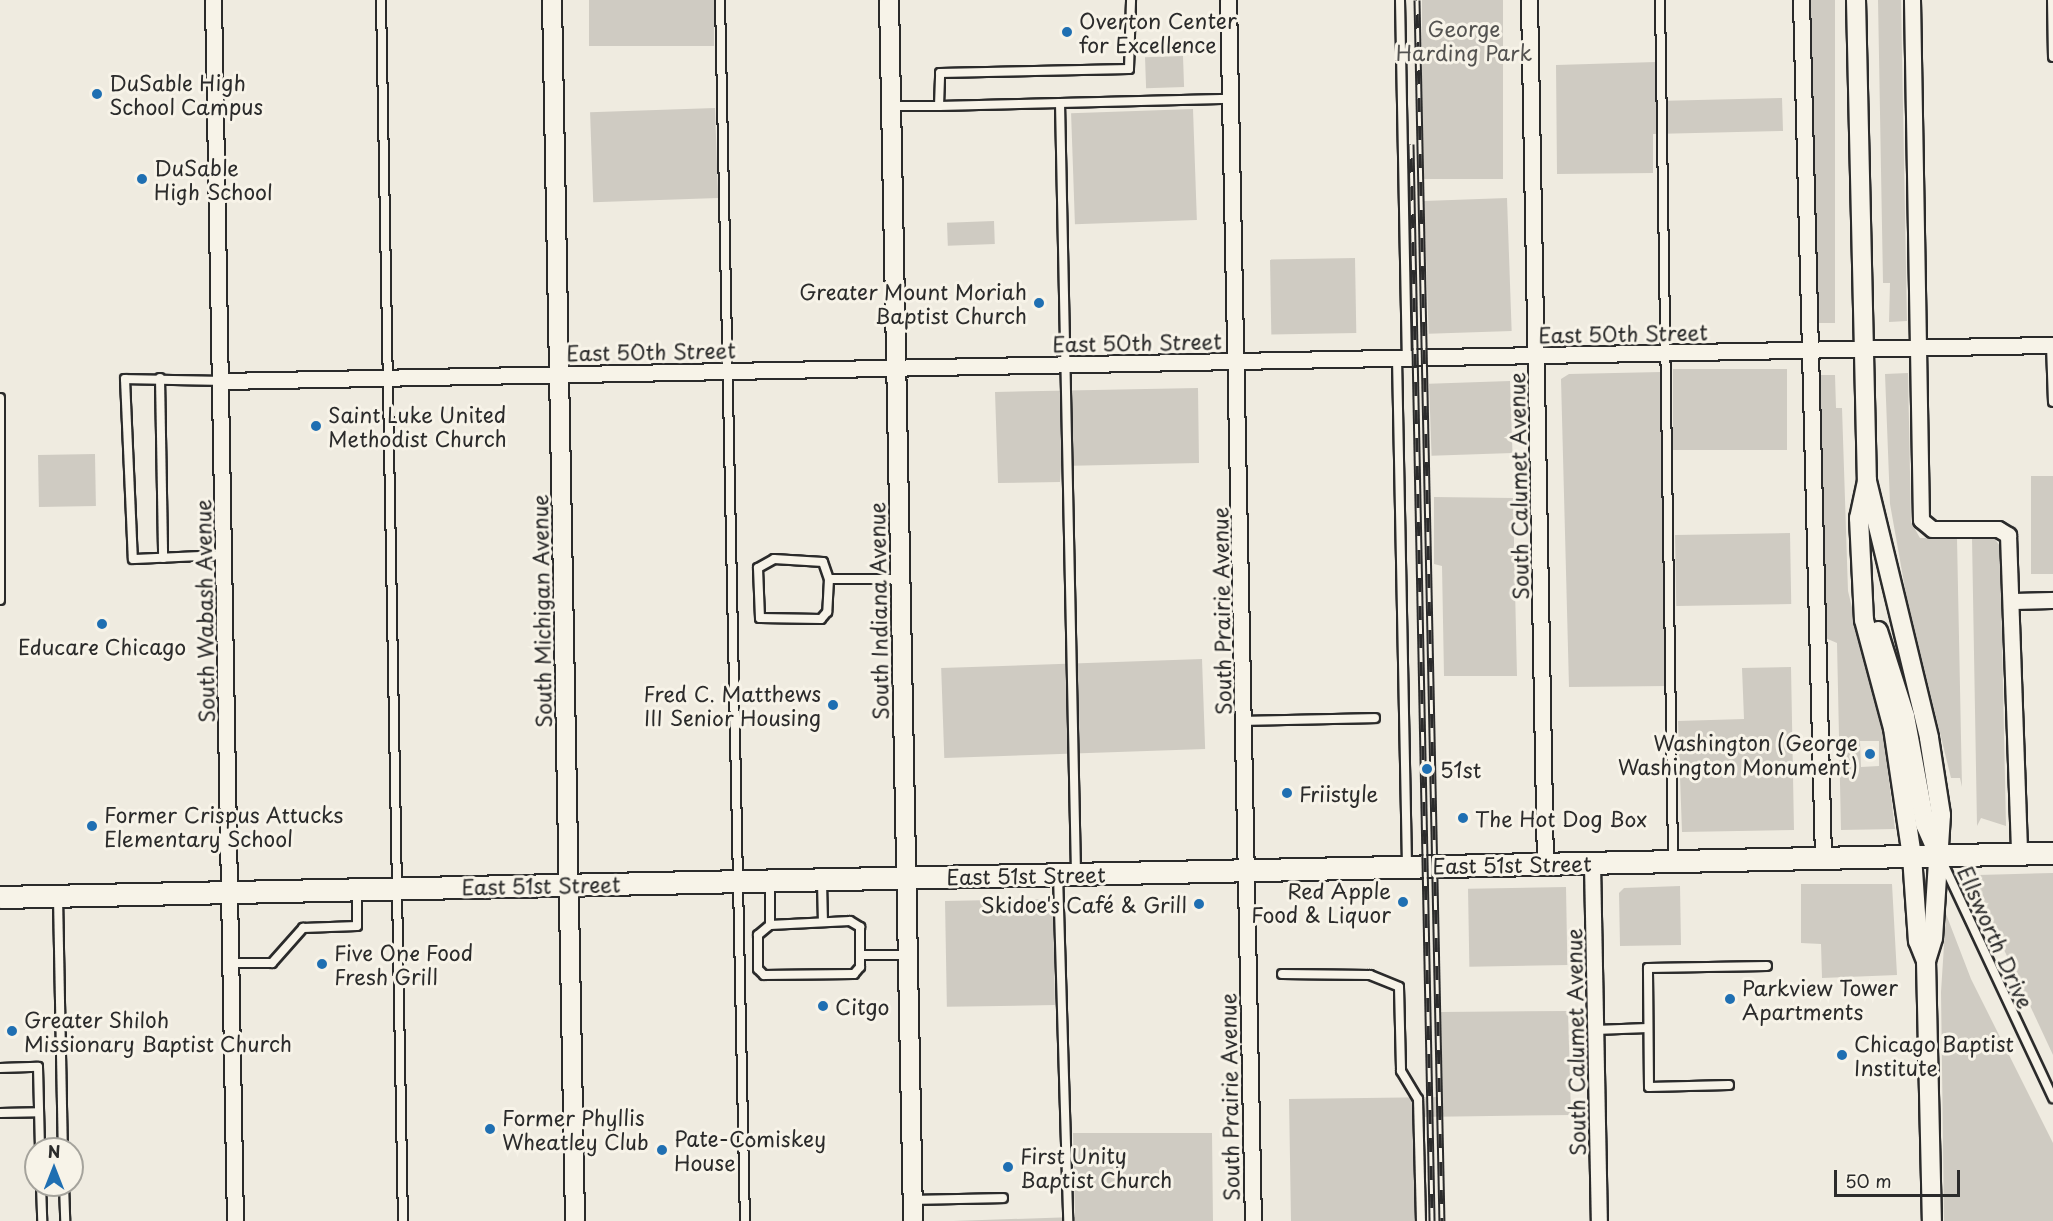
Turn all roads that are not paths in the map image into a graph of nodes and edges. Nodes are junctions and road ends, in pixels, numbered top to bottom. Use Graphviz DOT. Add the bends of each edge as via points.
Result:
graph roads {
  1 [pos="213,0"];
  2 [pos="381,0"];
  3 [pos="552,0"];
  4 [pos="720,0"];
  5 [pos="889,0"];
  6 [pos="1131,0"];
  7 [pos="1228,0"];
  8 [pos="1400,0"];
  9 [pos="1529,0"];
  10 [pos="1660,0"];
  11 [pos="1801,0"];
  12 [pos="1856,0"];
  13 [pos="1912,0"];
  14 [pos="2052,0"];
  15 [pos="2053,57"];
  16 [pos="1231,99"];
  17 [pos="1060,103"];
  18 [pos="891,106"];
  19 [pos="939,106"];
  20 [pos="2052,345"];
  21 [pos="1920,348"];
  22 [pos="1863,349"];
  23 [pos="1808,350"];
  24 [pos="1666,353"];
  25 [pos="1537,355"];
  26 [pos="1402,358"];
  27 [pos="1238,361"];
  28 [pos="1066,364"];
  29 [pos="896,368"];
  30 [pos="726,371"];
  31 [pos="558,374"];
  32 [pos="160,378"];
  33 [pos="388,378"];
  34 [pos="222,381"];
  35 [pos="0,399"];
  36 [pos="2053,402"];
  37 [pos="1867,481"];
  38 [pos="224,555"];
  39 [pos="163,558"];
  40 [pos="829,579"];
  41 [pos="900,579"];
  42 [pos="1864,599"];
  43 [pos="0,600"];
  44 [pos="2053,600"];
  45 [pos="2012,601"];
  46 [pos="1376,718"];
  47 [pos="1244,721"];
  48 [pos="2053,853"];
  49 [pos="2019,854"];
  50 [pos="1939,855"];
  51 [pos="1912,856"];
  52 [pos="1823,858"];
  53 [pos="1673,861"];
  54 [pos="1592,863"];
  55 [pos="1545,864"];
  56 [pos="1407,867"];
  57 [pos="1246,870"];
  58 [pos="1067,874"];
  59 [pos="906,877"];
  60 [pos="822,879"];
  61 [pos="770,880"];
  62 [pos="739,881"];
  63 [pos="569,885"];
  64 [pos="397,888"];
  65 [pos="357,889"];
  66 [pos="229,892"];
  67 [pos="58,896"];
  68 [pos="0,897"];
  69 [pos="823,922"];
  70 [pos="770,925"];
  71 [pos="860,955"];
  72 [pos="907,955"];
  73 [pos="1926,961"];
  74 [pos="230,963"];
  75 [pos="1767,966"];
  76 [pos="1282,974"];
  77 [pos="1648,1028"];
  78 [pos="1595,1030"];
  79 [pos="0,1068"];
  80 [pos="1729,1085"];
  81 [pos="2053,1098"];
  82 [pos="39,1112"];
  83 [pos="0,1113"];
  84 [pos="40,1137"];
  85 [pos="63,1137"];
  86 [pos="41,1197"];
  87 [pos="64,1197"];
  88 [pos="1003,1198"];
  89 [pos="912,1200"];
  90 [pos="42,1221"];
  91 [pos="65,1221"];
  92 [pos="235,1221"];
  93 [pos="403,1221"];
  94 [pos="575,1221"];
  95 [pos="745,1221"];
  96 [pos="913,1221"];
  97 [pos="1068,1221"];
  98 [pos="1253,1221"];
  99 [pos="1421,1221"];
  100 [pos="1599,1221"];
  101 [pos="1932,1221"];
  1 -- 34 [label="street, South Wabash Avenue"];
  2 -- 33 [label="lane"];
  3 -- 31 [label="street, South Michigan Avenue"];
  4 -- 30 [label="lane"];
  5 -- 18 [label="street, South Indiana Avenue"];
  6 -- 19 [label="lane" via="1129,69 940,73"];
  7 -- 16 [label="street, South Prairie Avenue"];
  8 -- 26 [label="lane"];
  9 -- 25 [label="street, South Calumet Avenue"];
  10 -- 24 [label="lane"];
  11 -- 23 [label="street"];
  12 -- 22 [label="street"];
  13 -- 21 [label="street"];
  14 -- 15 [label="lane"];
  16 -- 17 [label="lane"];
  16 -- 27 [label="street, South Prairie Avenue"];
  17 -- 19 [label="lane"];
  17 -- 28 [label="lane"];
  18 -- 19 [label="lane"];
  18 -- 29 [label="street, South Indiana Avenue"];
  20 -- 21 [label="street, East 50th Street"];
  20 -- 36 [label="lane"];
  21 -- 22 [label="street, East 50th Street"];
  21 -- 45 [label="street" via="1921,520 1932,529 1998,529 2008,535"];
  22 -- 23 [label="street, East 50th Street"];
  22 -- 37 [label="street"];
  23 -- 24 [label="street, East 50th Street"];
  23 -- 52 [label="street"];
  24 -- 25 [label="street, East 50th Street"];
  24 -- 53 [label="lane"];
  25 -- 26 [label="street, East 50th Street"];
  25 -- 55 [label="street, South Calumet Avenue"];
  26 -- 27 [label="street, East 50th Street"];
  26 -- 56 [label="lane"];
  27 -- 28 [label="street, East 50th Street"];
  27 -- 47 [label="street, South Prairie Avenue"];
  28 -- 29 [label="street, East 50th Street"];
  28 -- 58 [label="lane"];
  29 -- 30 [label="street, East 50th Street"];
  29 -- 41 [label="street, South Indiana Avenue"];
  30 -- 31 [label="street, East 50th Street"];
  30 -- 62 [label="lane"];
  31 -- 33 [label="street, East 50th Street"];
  31 -- 63 [label="street, South Michigan Avenue"];
  32 -- 34 [label="lane"];
  32 -- 39 [label="lane"];
  32 -- 39 [label="lane" via="125,379 133,559"];
  33 -- 34 [label="street, East 50th Street"];
  33 -- 64 [label="lane"];
  34 -- 38 [label="street, South Wabash Avenue"];
  35 -- 43 [label="lane"];
  37 -- 42 [label="street" via="1858,518"];
  37 -- 50 [label="street" via="1932,755 1941,815"];
  38 -- 39 [label="lane"];
  38 -- 66 [label="street, South Wabash Avenue"];
  40 -- 40 [label="lane" via="829,569 816,560 764,563 758,568 760,618 821,619 827,612"];
  40 -- 41 [label="lane"];
  41 -- 59 [label="street, South Indiana Avenue"];
  42 -- 50 [label="street" via="1905,716 1925,824"];
  42 -- 51 [label="street" via="1864,620 1893,728"];
  44 -- 45 [label="street"];
  45 -- 49 [label="street"];
  46 -- 47 [label="lane"];
  47 -- 57 [label="street, South Prairie Avenue"];
  48 -- 49 [label="main road, East 51st Street"];
  49 -- 50 [label="main road, East 51st Street"];
  50 -- 51 [label="main road, East 51st Street"];
  50 -- 73 [label="street"];
  50 -- 81 [label="lane, Ellsworth Drive"];
  51 -- 52 [label="main road, East 51st Street"];
  51 -- 73 [label="street" via="1918,941"];
  52 -- 53 [label="main road, East 51st Street"];
  53 -- 54 [label="main road, East 51st Street"];
  54 -- 55 [label="main road, East 51st Street"];
  54 -- 78 [label="street, South Calumet Avenue"];
  55 -- 56 [label="main road, East 51st Street"];
  56 -- 57 [label="main road, East 51st Street"];
  57 -- 58 [label="main road, East 51st Street"];
  57 -- 98 [label="street, South Prairie Avenue"];
  58 -- 59 [label="main road, East 51st Street"];
  58 -- 97 [label="lane"];
  59 -- 60 [label="main road, East 51st Street"];
  59 -- 72 [label="street, South Indiana Avenue"];
  60 -- 61 [label="main road, East 51st Street"];
  60 -- 69 [label="lane"];
  61 -- 62 [label="main road, East 51st Street"];
  61 -- 70 [label="lane"];
  62 -- 63 [label="main road, East 51st Street"];
  62 -- 95 [label="lane"];
  63 -- 64 [label="main road, East 51st Street"];
  63 -- 94 [label="street, South Michigan Avenue"];
  64 -- 65 [label="main road, East 51st Street"];
  64 -- 93 [label="lane"];
  65 -- 66 [label="main road, East 51st Street"];
  65 -- 74 [label="lane" via="357,926 303,928 272,963"];
  66 -- 67 [label="main road, East 51st Street"];
  66 -- 74 [label="street, South Wabash Avenue"];
  67 -- 68 [label="main road, East 51st Street"];
  67 -- 85 [label="lane"];
  69 -- 70 [label="lane"];
  69 -- 71 [label="lane" via="850,921 860,927"];
  70 -- 71 [label="lane" via="758,935 758,969 765,975 854,974"];
  71 -- 72 [label="lane"];
  72 -- 89 [label="street, South Indiana Avenue"];
  73 -- 101 [label="street"];
  74 -- 92 [label="street, South Wabash Avenue"];
  75 -- 77 [label="lane" via="1648,968"];
  76 -- 99 [label="lane" via="1370,975 1400,987 1401,1071 1418,1099"];
  77 -- 78 [label="lane"];
  77 -- 80 [label="lane" via="1649,1087"];
  78 -- 100 [label="street, South Calumet Avenue"];
  79 -- 82 [label="lane" via="38,1067"];
  82 -- 83 [label="lane"];
  82 -- 84 [label="lane"];
  86 -- 90 [label="lane"];
  87 -- 91 [label="lane"];
  88 -- 89 [label="lane"];
  89 -- 96 [label="street, South Indiana Avenue"];
}
